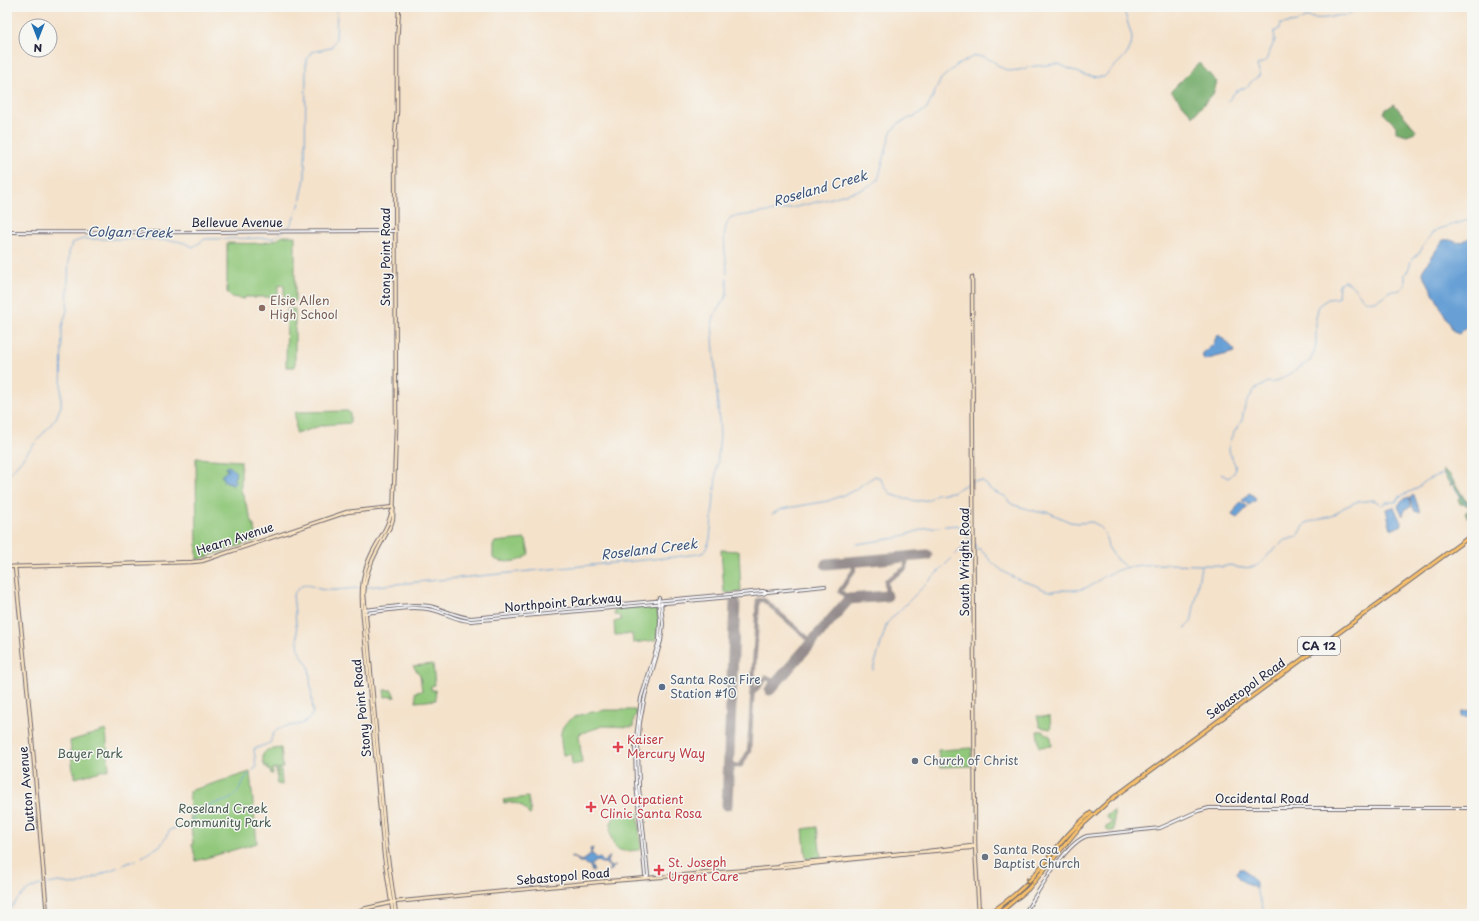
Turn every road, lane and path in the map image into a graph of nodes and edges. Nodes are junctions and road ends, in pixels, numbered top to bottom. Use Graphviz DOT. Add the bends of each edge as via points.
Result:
graph roads {
  1 [pos="399,7"];
  2 [pos="396,231"];
  3 [pos="7,232"];
  4 [pos="972,277"];
  5 [pos="394,507"];
  6 [pos="1472,534"];
  7 [pos="7,567"];
  8 [pos="15,567"];
  9 [pos="825,586"];
  10 [pos="660,602"];
  11 [pos="364,612"];
  12 [pos="1109,801"];
  13 [pos="1472,808"];
  14 [pos="975,846"];
  15 [pos="387,873"];
  16 [pos="647,878"];
  17 [pos="391,880"];
  18 [pos="393,902"];
  19 [pos="1005,903"];
  20 [pos="979,908"];
  21 [pos="46,914"];
  22 [pos="349,914"];
  23 [pos="394,914"];
  24 [pos="980,914"];
  25 [pos="988,914"];
  26 [pos="998,914"];
  27 [pos="1024,914"];
  1 -- 2 [label="main road, Stony Point Road" via="396,54"];
  2 -- 3 [label="street, Bellevue Avenue"];
  2 -- 5 [label="main road, Stony Point Road"];
  4 -- 14 [label="main road, South Wright Road"];
  5 -- 8 [label="main road, Hearn Avenue" via="351,511 202,561"];
  5 -- 11 [label="main road, Stony Point Road" via="386,530 371,554 364,573"];
  6 -- 12 [label="main road, Sebastopol Road / CA 12"];
  7 -- 8 [label="main road, Hearn Avenue"];
  8 -- 21 [label="main road, Dutton Avenue"];
  9 -- 10 [label="street, Northpoint Parkway"];
  10 -- 11 [label="street, Northpoint Parkway" via="471,621 459,620 421,608"];
  10 -- 16 [label="street" via="658,641 641,698 635,747 636,783"];
  11 -- 15 [label="main road, Stony Point Road"];
  11 -- 17 [label="main road, Stony Point Road"];
  12 -- 19 [label="main road, Sebastopol Road / CA 12, one-way" via="1076,826 1029,881"];
  12 -- 26 [label="main road, Sebastopol Road / CA 12" via="1082,825 1028,889"];
  13 -- 27 [label="street, Occidental Road" via="1212,808 1198,811 1158,829 1087,836 1070,848"];
  14 -- 16 [label="main road, Sebastopol Road" via="836,862"];
  14 -- 20 [label="main road, South Wright Road"];
  15 -- 17 [label="main road"];
  15 -- 18 [label="main road, Stony Point Road"];
  16 -- 18 [label="main road, Sebastopol Road"];
  17 -- 18 [label="main road, Stony Point Road"];
  18 -- 22 [label="main road, Sebastopol Road"];
  18 -- 23 [label="main road, Stony Point Road"];
  19 -- 20 [label="main road" via="987,912"];
  19 -- 25 [label="main road, Sebastopol Road / CA 12"];
  20 -- 24 [label="main road, South Wright Road"];
}
